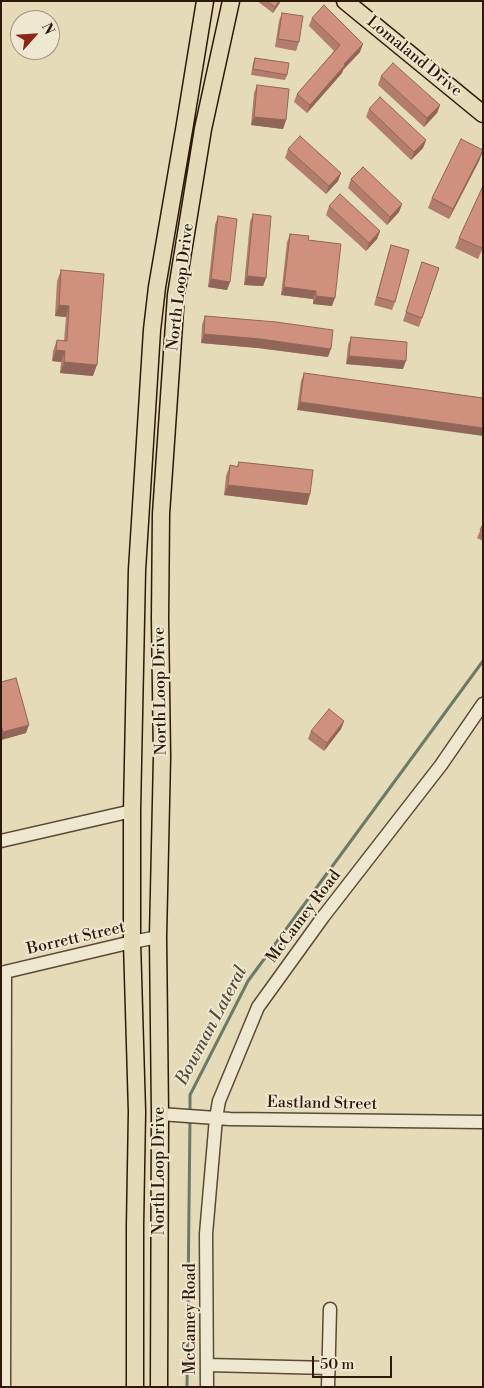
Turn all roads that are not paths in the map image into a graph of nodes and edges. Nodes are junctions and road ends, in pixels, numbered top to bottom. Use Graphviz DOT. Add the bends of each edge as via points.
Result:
graph roads {
  1 [pos="204,1"];
  2 [pos="231,1"];
  3 [pos="345,1"];
  4 [pos="483,114"];
  5 [pos="136,614"];
  6 [pos="160,618"];
  7 [pos="483,704"];
  8 [pos="132,811"];
  9 [pos="1,840"];
  10 [pos="158,937"];
  11 [pos="132,942"];
  12 [pos="3,973"];
  13 [pos="168,1114"];
  14 [pos="212,1118"];
  15 [pos="483,1122"];
  16 [pos="330,1309"];
  17 [pos="208,1365"];
  18 [pos="329,1368"];
  19 [pos="4,1387"];
  20 [pos="135,1387"];
  21 [pos="159,1387"];
  22 [pos="207,1387"];
  23 [pos="328,1387"];
  1 -- 5 [label="main road, North Loop Drive" via="152,330"];
  2 -- 6 [label="main road, North Loop Drive" via="203,129 176,295 161,514"];
  3 -- 4 [label="main road, Lomaland Drive"];
  5 -- 6 [label="main road"];
  5 -- 8 [label="main road, North Loop Drive"];
  6 -- 10 [label="main road, North Loop Drive" via="162,757"];
  7 -- 14 [label="street, McCamey Road" via="441,765 323,916 258,1007"];
  8 -- 9 [label="street"];
  8 -- 11 [label="main road, North Loop Drive"];
  10 -- 11 [label="street, Borrett Street"];
  10 -- 13 [label="main road, North Loop Drive"];
  11 -- 12 [label="street, Borrett Street"];
  11 -- 20 [label="main road, North Loop Drive" via="137,1112"];
  12 -- 19 [label="street"];
  13 -- 14 [label="street, Eastland Street"];
  13 -- 21 [label="main road, North Loop Drive"];
  14 -- 15 [label="street, Eastland Street"];
  14 -- 17 [label="street, McCamey Road" via="206,1234"];
  16 -- 18 [label="street"];
  17 -- 18 [label="street"];
  17 -- 22 [label="street, McCamey Road"];
  18 -- 23 [label="street"];
}
